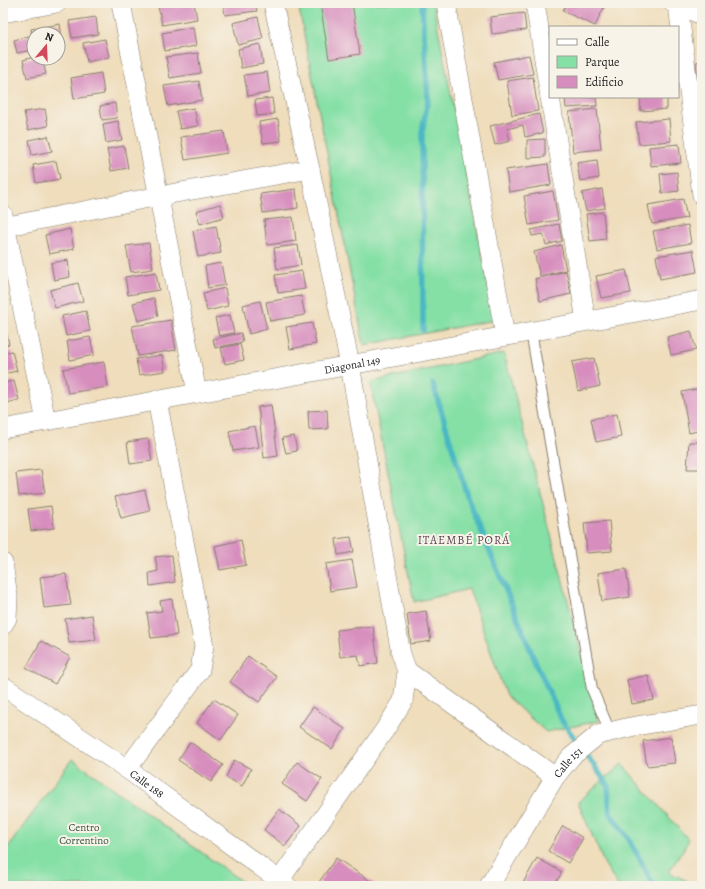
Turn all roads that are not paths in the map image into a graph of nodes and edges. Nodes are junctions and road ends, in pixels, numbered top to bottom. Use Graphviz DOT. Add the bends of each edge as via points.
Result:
graph roads {
  1 [pos="56,3"];
  2 [pos="121,3"];
  3 [pos="273,3"];
  4 [pos="446,3"];
  5 [pos="535,3"];
  6 [pos="676,4"];
  7 [pos="3,13"];
  8 [pos="702,15"];
  9 [pos="679,26"];
  10 [pos="679,26"];
  11 [pos="549,91"];
  12 [pos="550,98"];
  13 [pos="310,169"];
  14 [pos="702,195"];
  15 [pos="159,196"];
  16 [pos="4,223"];
  17 [pos="702,300"];
  18 [pos="586,321"];
  19 [pos="531,332"];
  20 [pos="504,336"];
  21 [pos="350,365"];
  22 [pos="197,393"];
  23 [pos="158,400"];
  24 [pos="46,421"];
  25 [pos="3,428"];
  26 [pos="3,563"];
  27 [pos="3,625"];
  28 [pos="407,671"];
  29 [pos="3,686"];
  30 [pos="702,715"];
  31 [pos="604,734"];
  32 [pos="127,769"];
  33 [pos="555,777"];
  34 [pos="283,884"];
  35 [pos="489,886"];
  1 -- 7 [label="street"];
  2 -- 15 [label="street"];
  3 -- 13 [label="street"];
  4 -- 20 [label="street"];
  5 -- 11 [label="street"];
  6 -- 8 [label="street"];
  6 -- 9 [label="street"];
  10 -- 14 [label="street"];
  12 -- 18 [label="street"];
  13 -- 15 [label="street"];
  13 -- 21 [label="street"];
  15 -- 16 [label="street"];
  15 -- 22 [label="street"];
  16 -- 24 [label="street"];
  17 -- 18 [label="street, Diagonal 149"];
  18 -- 19 [label="street, Diagonal 149"];
  19 -- 20 [label="street, Diagonal 149"];
  19 -- 31 [label="lane" via="592,689"];
  20 -- 21 [label="street, Diagonal 149"];
  21 -- 22 [label="street, Diagonal 149"];
  21 -- 28 [label="street" via="401,654"];
  22 -- 23 [label="street, Diagonal 149"];
  23 -- 24 [label="street, Diagonal 149"];
  23 -- 32 [label="street" via="204,646 200,670"];
  24 -- 25 [label="street, Diagonal 149"];
  26 -- 27 [label="street" via="8,597 7,618"];
  28 -- 33 [label="street"];
  28 -- 34 [label="street" via="403,701"];
  29 -- 32 [label="street, Calle 188"];
  30 -- 31 [label="street, Calle 151"];
  31 -- 33 [label="street, Calle 151" via="571,757"];
  32 -- 34 [label="street, Calle 188"];
  33 -- 35 [label="street, Calle 151"];
}
